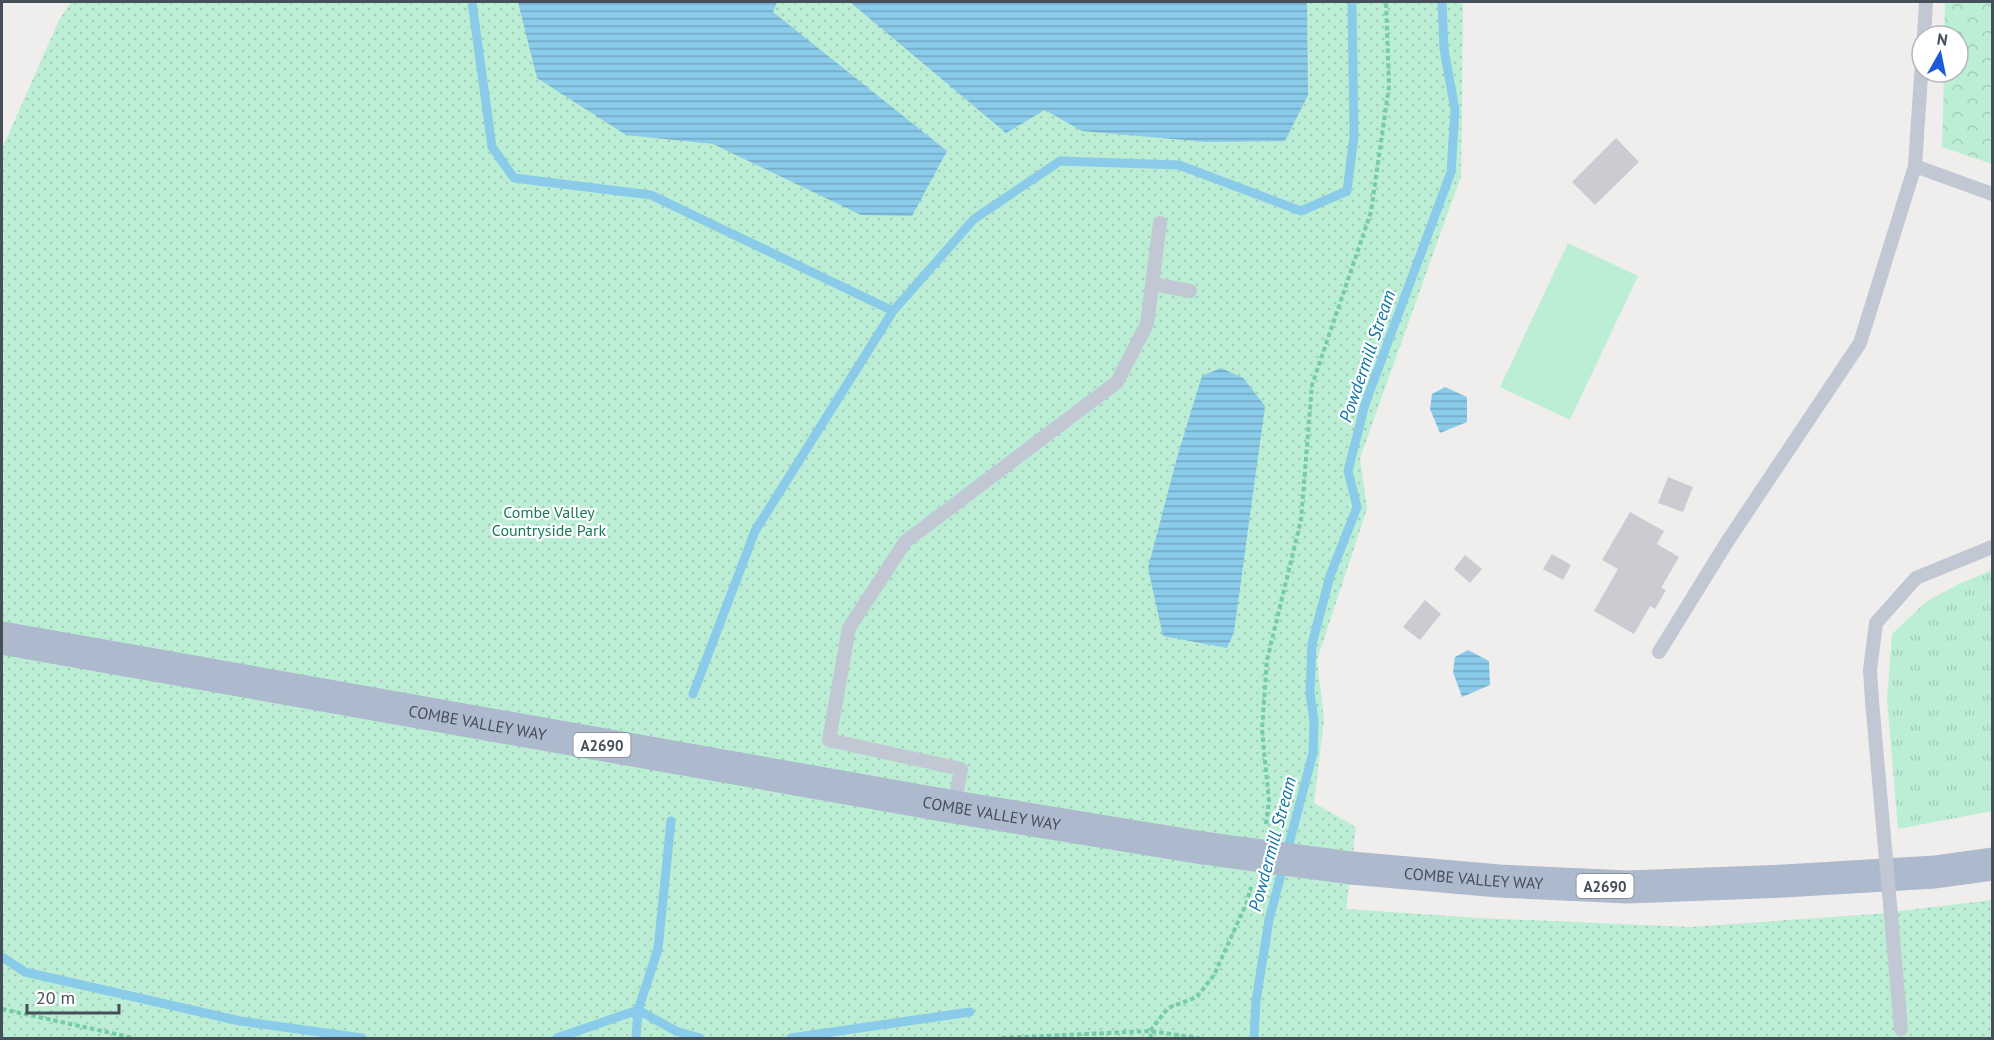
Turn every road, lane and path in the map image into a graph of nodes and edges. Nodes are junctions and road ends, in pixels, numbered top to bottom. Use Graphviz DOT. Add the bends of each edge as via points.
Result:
graph roads {
  1 [pos="1386,2"];
  2 [pos="1926,2"];
  3 [pos="1925,24"];
  4 [pos="1920,84"];
  5 [pos="1915,166"];
  6 [pos="1992,194"];
  7 [pos="1160,223"];
  8 [pos="1153,284"];
  9 [pos="1190,291"];
  10 [pos="1992,547"];
  11 [pos="2,638"];
  12 [pos="1659,652"];
  13 [pos="954,807"];
  14 [pos="1265,827"];
  15 [pos="1992,864"];
  16 [pos="1252,880"];
  17 [pos="2,1009"];
  18 [pos="1150,1031"];
  19 [pos="1902,1034"];
  20 [pos="134,1038"];
  21 [pos="1002,1038"];
  22 [pos="1151,1038"];
  23 [pos="1199,1038"];
  1 -- 14 [label="path" via="1389,86 1371,212 1312,385 1301,520 1267,660 1262,730 1269,801"];
  2 -- 3 [label="lane"];
  4 -- 5 [label="lane"];
  5 -- 6 [label="lane"];
  5 -- 12 [label="lane" via="1860,343"];
  7 -- 8 [label="lane"];
  8 -- 9 [label="lane"];
  8 -- 13 [label="lane" via="1147,324 1117,382 905,542 849,628 829,741 961,769"];
  10 -- 19 [label="lane, bridge" via="1916,578 1876,623 1870,670"];
  11 -- 13 [label="main road, COMBE VALLEY WAY / A2690"];
  13 -- 15 [label="main road, COMBE VALLEY WAY / A2690, bridge" via="1203,848 1351,868 1499,881 1628,887 1935,872"];
  16 -- 18 [label="path" via="1247,902 1214,975 1197,997 1168,1008"];
  17 -- 20 [label="path"];
  18 -- 21 [label="path"];
  18 -- 22 [label="path"];
  18 -- 23 [label="path"];
}
